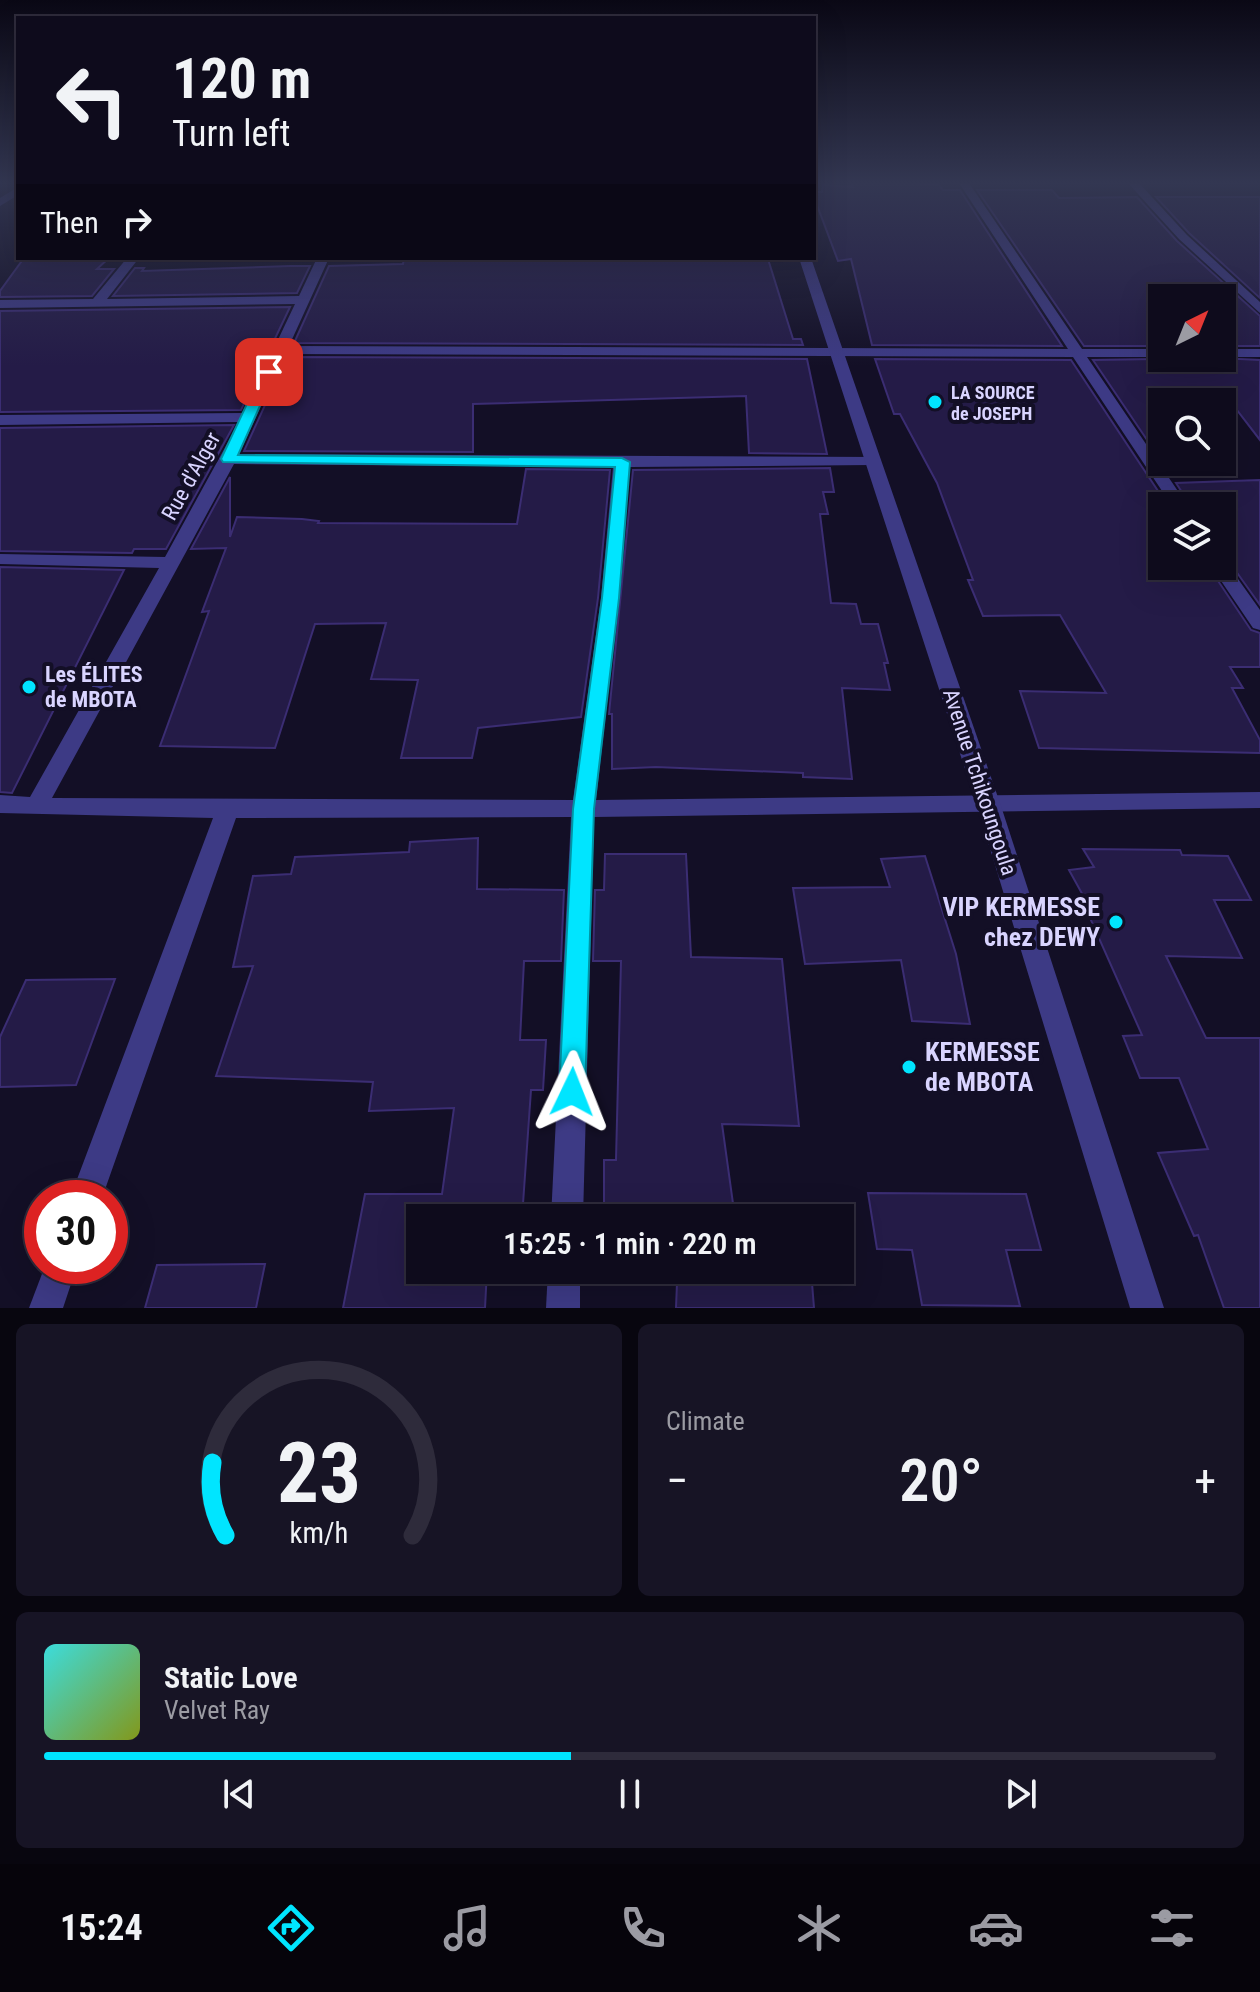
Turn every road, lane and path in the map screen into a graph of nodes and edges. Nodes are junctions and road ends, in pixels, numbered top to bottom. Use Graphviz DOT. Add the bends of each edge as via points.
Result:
graph roads {
  1 [pos="1004,244"];
  2 [pos="1191,244"];
  3 [pos="131,260"];
  4 [pos="322,260"];
  5 [pos="806,260"];
  6 [pos="301,300"];
  7 [pos="98,301"];
  8 [pos="0,304"];
  9 [pos="1260,309"];
  10 [pos="279,350"];
  11 [pos="835,351"];
  12 [pos="1076,353"];
  13 [pos="1148,353"];
  14 [pos="1236,353"];
  15 [pos="1260,353"];
  16 [pos="249,417"];
  17 [pos="0,420"];
  18 [pos="229,459"];
  19 [pos="872,460"];
  20 [pos="622,462"];
  21 [pos="1170,492"];
  22 [pos="0,559"];
  23 [pos="170,563"];
  24 [pos="1230,580"];
  25 [pos="1260,624"];
  26 [pos="1260,800"];
  27 [pos="0,804"];
  28 [pos="36,806"];
  29 [pos="989,806"];
  30 [pos="228,808"];
  31 [pos="583,809"];
  32 [pos="93,1180"];
  33 [pos="568,1204"];
  34 [pos="55,1284"];
  35 [pos="564,1284"];
  36 [pos="46,1308"];
  37 [pos="563,1308"];
  38 [pos="1147,1308"];
  1 -- 12 [label="street"];
  2 -- 9 [label="street"];
  3 -- 7 [label="street"];
  4 -- 6 [label="street, Rue d'Alger"];
  5 -- 11 [label="street, Avenue Tchikoungoula"];
  6 -- 7 [label="street"];
  6 -- 10 [label="street, Rue d'Alger"];
  7 -- 8 [label="street"];
  10 -- 11 [label="street"];
  10 -- 16 [label="street, Rue d'Alger"];
  11 -- 12 [label="street"];
  11 -- 19 [label="street, Avenue Tchikoungoula"];
  12 -- 13 [label="street"];
  12 -- 21 [label="street"];
  14 -- 15 [label="street"];
  16 -- 17 [label="street"];
  16 -- 18 [label="street, Rue d'Alger"];
  18 -- 20 [label="street"];
  18 -- 23 [label="street, Rue d'Alger"];
  19 -- 20 [label="street"];
  19 -- 29 [label="street, Avenue Tchikoungoula"];
  20 -- 31 [label="street"];
  22 -- 23 [label="street"];
  23 -- 28 [label="street, Rue d'Alger"];
  24 -- 25 [label="street"];
  26 -- 29 [label="street"];
  27 -- 28 [label="street"];
  28 -- 30 [label="street"];
  29 -- 31 [label="street"];
  29 -- 38 [label="street, Avenue Tchikoungoula"];
  30 -- 31 [label="street"];
  30 -- 32 [label="street"];
  31 -- 33 [label="street"];
  34 -- 36 [label="street"];
  35 -- 37 [label="street"];
}
